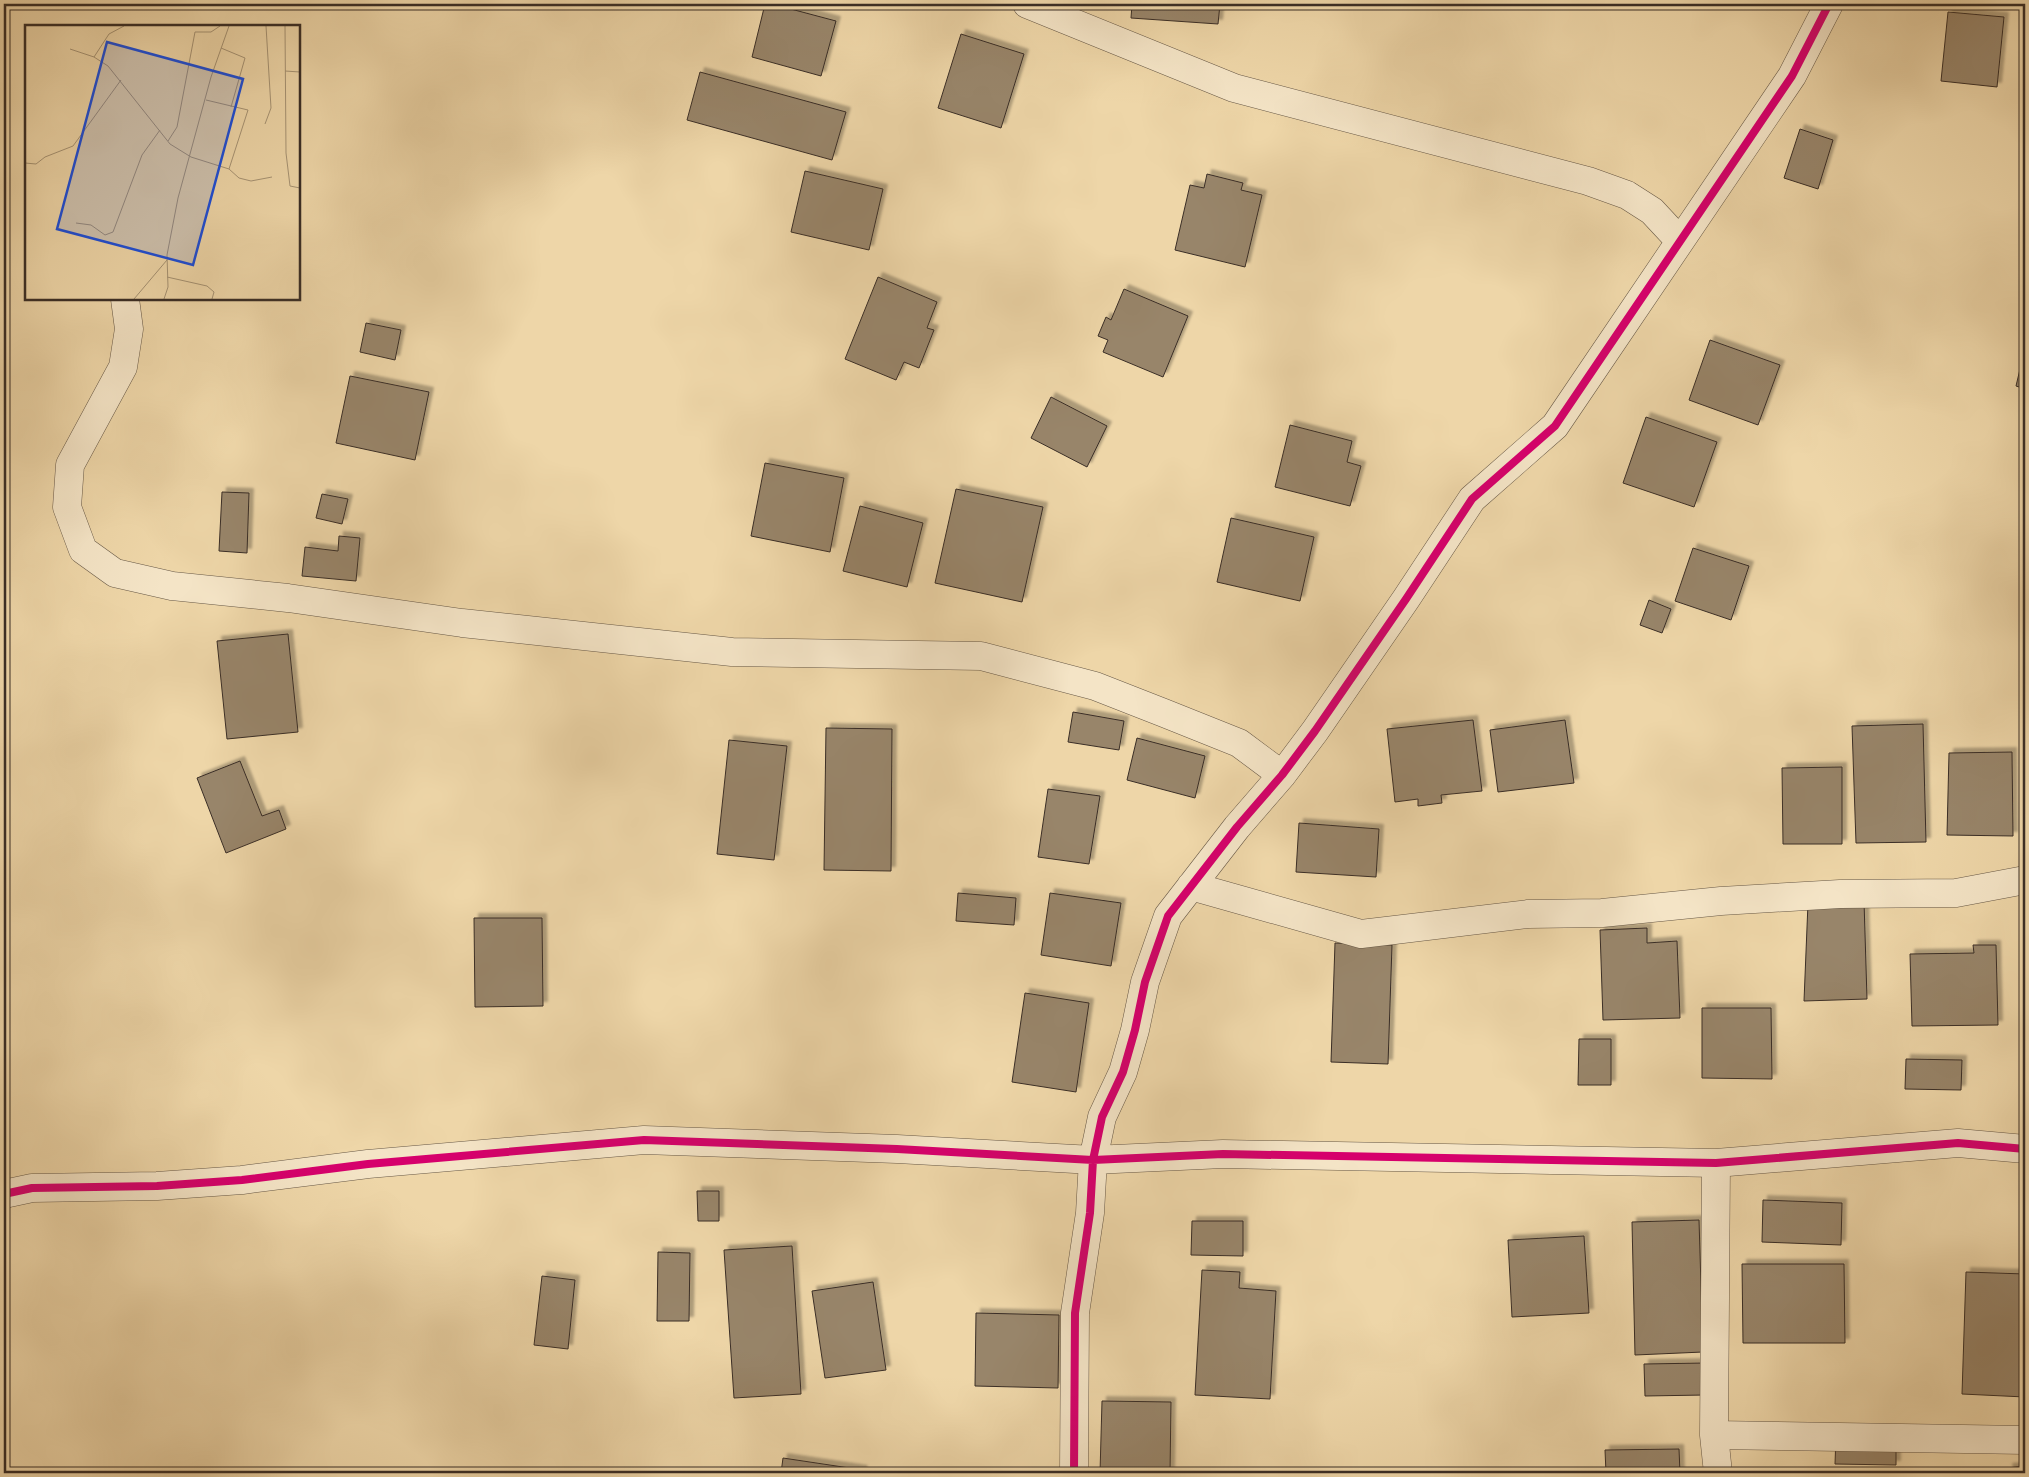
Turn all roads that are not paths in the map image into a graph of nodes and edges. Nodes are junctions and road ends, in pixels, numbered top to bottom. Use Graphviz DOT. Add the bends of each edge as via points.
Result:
graph roads {
  1 [pos="1027,4"];
  2 [pos="1829,4"];
  3 [pos="1679,240"];
  4 [pos="125,300"];
  5 [pos="1282,775"];
  6 [pos="2025,880"];
  7 [pos="1191,886"];
  8 [pos="2025,1149"];
  9 [pos="1093,1160"];
  10 [pos="1716,1163"];
  11 [pos="4,1194"];
  12 [pos="1714,1435"];
  13 [pos="2025,1440"];
  14 [pos="1074,1473"];
  15 [pos="1718,1473"];
  1 -- 3 [label="street" via="1234,88 1588,181 1619,192 1652,211"];
  2 -- 3 [label="street" via="1792,76"];
  3 -- 5 [label="street" via="1555,426 1472,498 1406,599"];
  4 -- 5 [label="street" via="129,329 123,367 70,465 66,507 84,550 115,574 172,586 288,598 462,624 732,652 981,656 1095,686 1164,712 1239,743"];
  5 -- 7 [label="street"];
  6 -- 7 [label="street" via="1956,894 1840,894 1721,901 1602,913 1528,914 1361,934"];
  7 -- 9 [label="street" via="1168,916 1145,982 1123,1072 1102,1117"];
  8 -- 10 [label="street" via="1958,1143"];
  9 -- 10 [label="street" via="1223,1154"];
  9 -- 11 [label="street" via="644,1140 368,1164 242,1180 156,1186 32,1188"];
  9 -- 14 [label="street" via="1090,1213 1075,1313"];
  10 -- 12 [label="street"];
  12 -- 13 [label="street"];
  12 -- 15 [label="street"];
}
